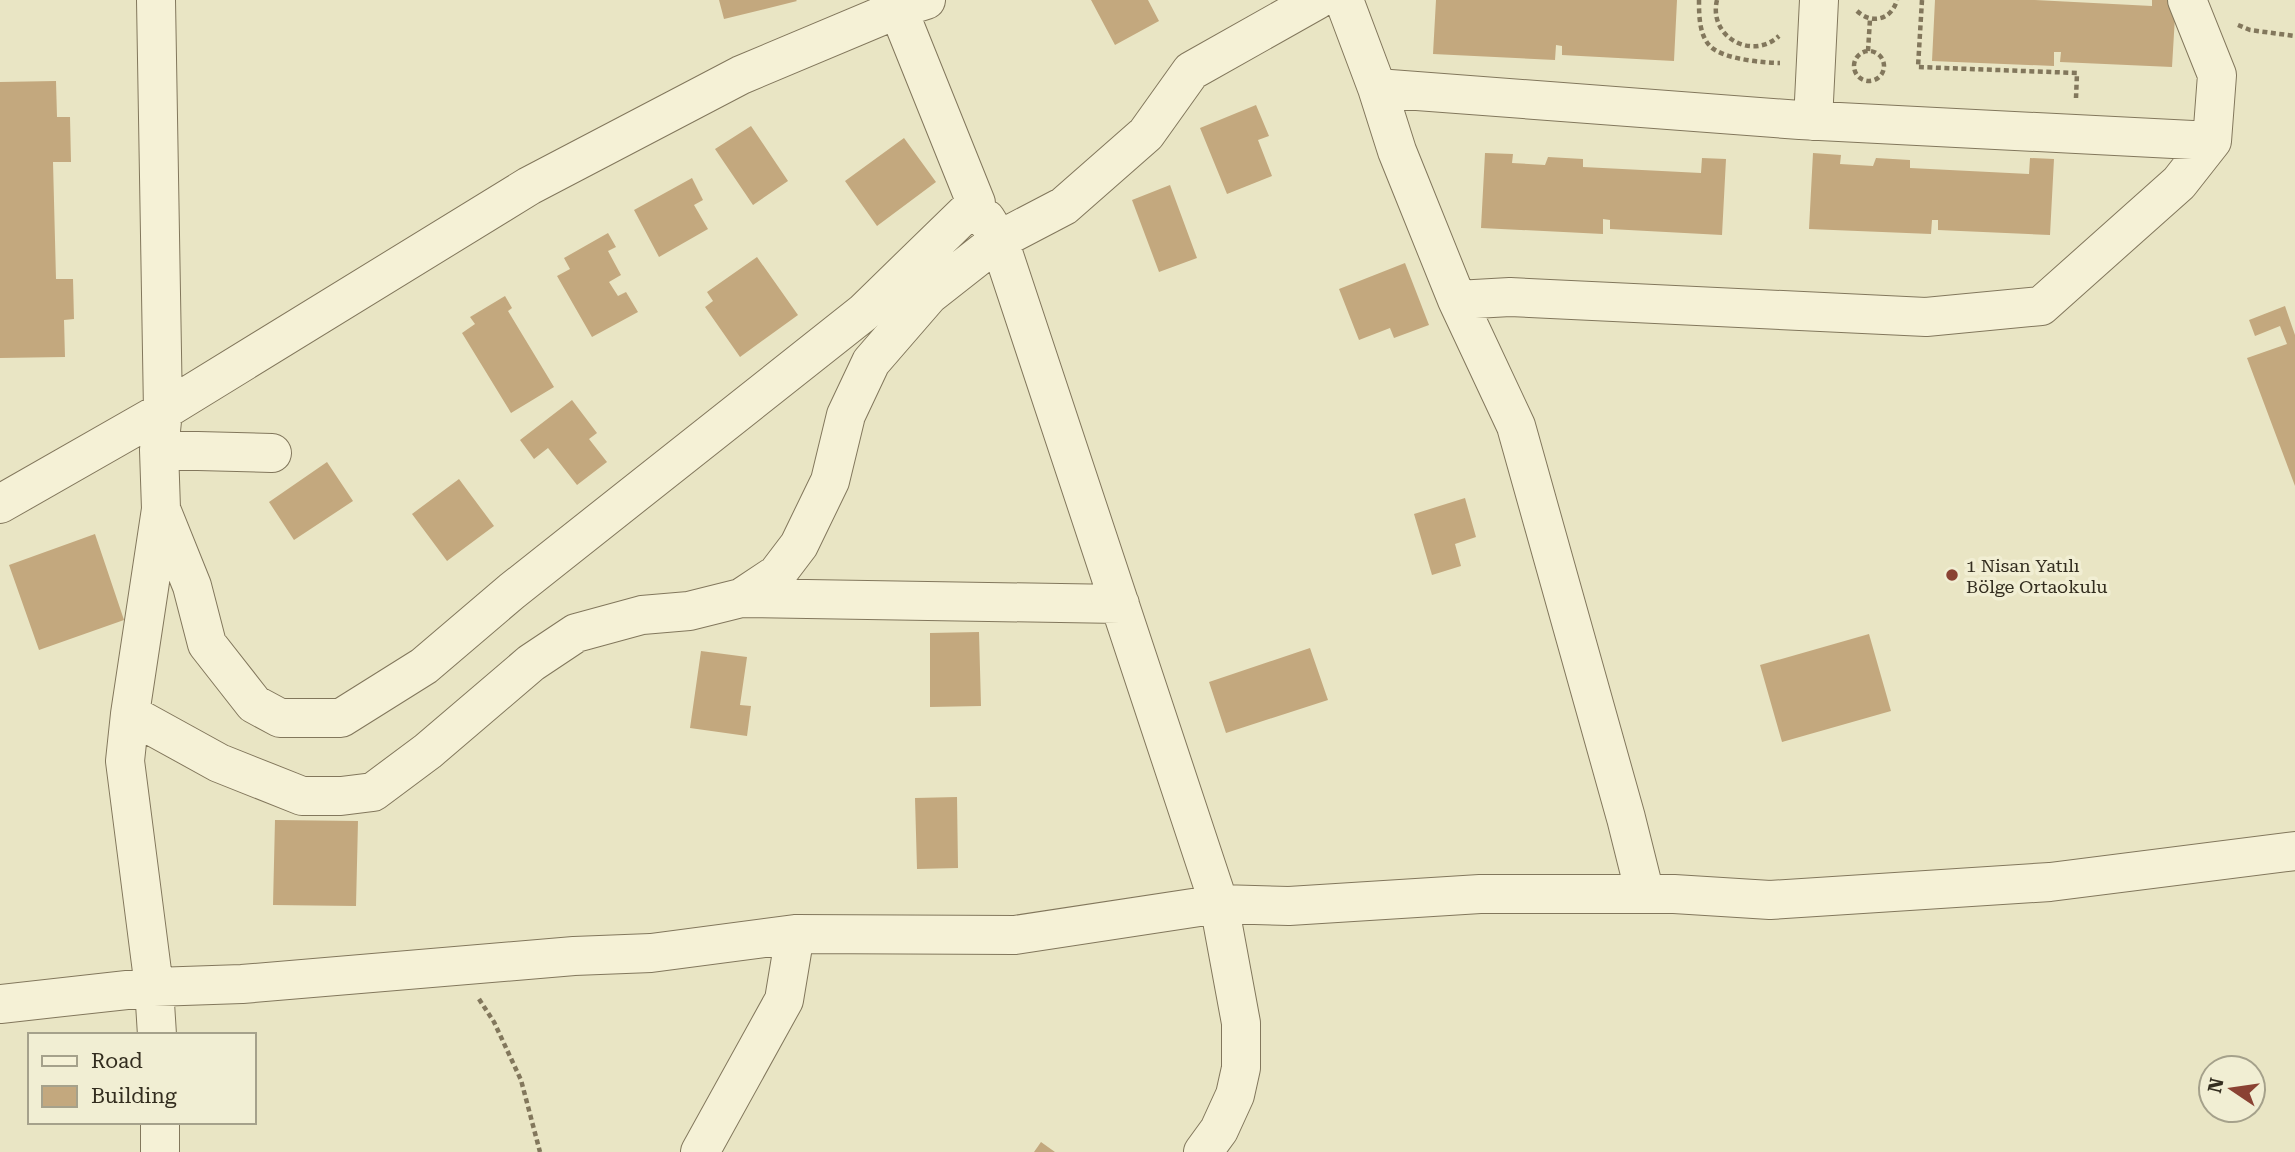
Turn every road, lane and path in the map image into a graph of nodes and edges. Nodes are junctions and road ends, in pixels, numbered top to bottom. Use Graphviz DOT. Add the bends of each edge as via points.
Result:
graph roads {
  1 [pos="156,0"];
  2 [pos="1317,0"];
  3 [pos="1344,0"];
  4 [pos="1699,0"];
  5 [pos="1717,0"];
  6 [pos="1896,0"];
  7 [pos="1922,0"];
  8 [pos="2187,0"];
  9 [pos="1837,2"];
  10 [pos="912,5"];
  11 [pos="1870,19"];
  12 [pos="2237,24"];
  13 [pos="1784,30"];
  14 [pos="2295,36"];
  15 [pos="1868,51"];
  16 [pos="1816,63"];
  17 [pos="1854,66"];
  18 [pos="1377,88"];
  19 [pos="1813,121"];
  20 [pos="2074,134"];
  21 [pos="2212,141"];
  22 [pos="976,202"];
  23 [pos="999,240"];
  24 [pos="1457,300"];
  25 [pos="163,411"];
  26 [pos="159,450"];
  27 [pos="272,453"];
  28 [pos="0,504"];
  29 [pos="161,509"];
  30 [pos="741,598"];
  31 [pos="1120,604"];
  32 [pos="130,714"];
  33 [pos="2295,851"];
  34 [pos="1645,894"];
  35 [pos="1219,904"];
  36 [pos="795,934"];
  37 [pos="458,966"];
  38 [pos="154,987"];
  39 [pos="0,1004"];
  40 [pos="157,1033"];
  41 [pos="160,1124"];
  42 [pos="160,1152"];
  43 [pos="540,1152"];
  44 [pos="700,1152"];
  45 [pos="1203,1152"];
  1 -- 25 [label="street"];
  2 -- 23 [label="street" via="1191,71 1146,134 1064,206"];
  3 -- 18 [label="street"];
  4 -- 16 [label="path" via="1702,33 1711,47 1751,61"];
  5 -- 13 [label="path" via="1716,20 1730,40 1741,45 1765,45"];
  6 -- 11 [label="path" via="1885,17"];
  7 -- 20 [label="path" via="1918,68 2077,73"];
  8 -- 21 [label="street" via="2217,75"];
  9 -- 11 [label="path"];
  9 -- 16 [label="street"];
  10 -- 22 [label="street"];
  10 -- 25 [label="street" via="741,75 529,186"];
  11 -- 15 [label="path"];
  12 -- 14 [label="path"];
  15 -- 17 [label="path" via="1859,55"];
  15 -- 17 [label="path" via="1883,62 1880,76 1863,79"];
  16 -- 17 [label="path"];
  16 -- 19 [label="street"];
  18 -- 19 [label="street"];
  18 -- 24 [label="street" via="1397,151"];
  19 -- 20 [label="street"];
  20 -- 21 [label="street"];
  21 -- 24 [label="street" via="2179,183 2041,306 1926,317 1510,296"];
  22 -- 23 [label="street"];
  22 -- 29 [label="street" via="863,313 424,666 341,718 280,718 254,704 207,644 192,586"];
  23 -- 30 [label="street" via="929,295 871,362 846,415 830,481 799,545 777,574"];
  23 -- 31 [label="street"];
  24 -- 34 [label="street" via="1516,426"];
  25 -- 26 [label="street"];
  25 -- 28 [label="street"];
  26 -- 27 [label="street"];
  26 -- 29 [label="street"];
  29 -- 32 [label="street"];
  30 -- 31 [label="street"];
  30 -- 32 [label="street" via="688,611 642,615 576,633 531,663 373,792 302,796 219,763"];
  31 -- 35 [label="street"];
  32 -- 38 [label="street" via="125,761"];
  33 -- 34 [label="street" via="2023,884 1770,900"];
  34 -- 35 [label="street" via="1480,894 1289,906"];
  35 -- 36 [label="street" via="1015,935"];
  35 -- 45 [label="street" via="1241,1023 1241,1068 1235,1095"];
  36 -- 37 [label="street" via="652,953"];
  36 -- 44 [label="street" via="784,1000"];
  37 -- 38 [label="street"];
  37 -- 43 [label="path" via="494,1022 521,1080"];
  38 -- 39 [label="street"];
  38 -- 40 [label="street"];
  41 -- 42 [label="street"];
}
